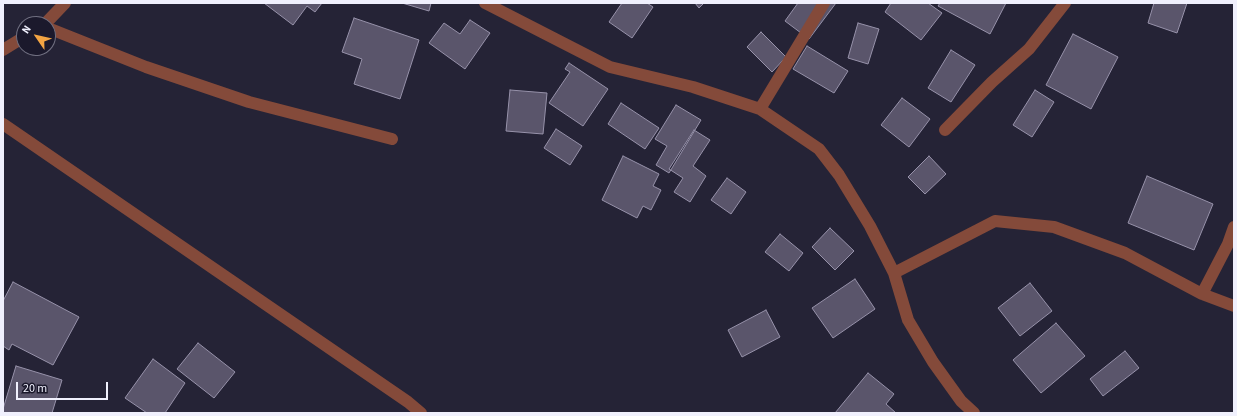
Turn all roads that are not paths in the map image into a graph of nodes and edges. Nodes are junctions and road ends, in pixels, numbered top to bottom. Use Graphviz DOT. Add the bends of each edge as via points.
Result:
graph roads {
  1 [pos="65,3"];
  2 [pos="485,3"];
  3 [pos="824,3"];
  4 [pos="1065,3"];
  5 [pos="53,16"];
  6 [pos="56,31"];
  7 [pos="16,42"];
  8 [pos="3,50"];
  9 [pos="760,109"];
  10 [pos="3,124"];
  11 [pos="945,130"];
  12 [pos="392,139"];
  13 [pos="1234,228"];
  14 [pos="894,272"];
  15 [pos="1202,294"];
  16 [pos="1234,306"];
  17 [pos="421,413"];
  18 [pos="974,413"];
  1 -- 5 [label="street"];
  2 -- 9 [label="street" via="610,67 693,87"];
  3 -- 9 [label="street"];
  4 -- 11 [label="street" via="1029,49"];
  6 -- 12 [label="street" via="146,67 249,102"];
  7 -- 8 [label="street"];
  9 -- 14 [label="street" via="819,149 839,175"];
  10 -- 17 [label="street"];
  13 -- 15 [label="street"];
  14 -- 15 [label="street" via="995,221 1054,227 1125,253"];
  14 -- 18 [label="street" via="908,320 933,362 961,401"];
  15 -- 16 [label="street"];
}
